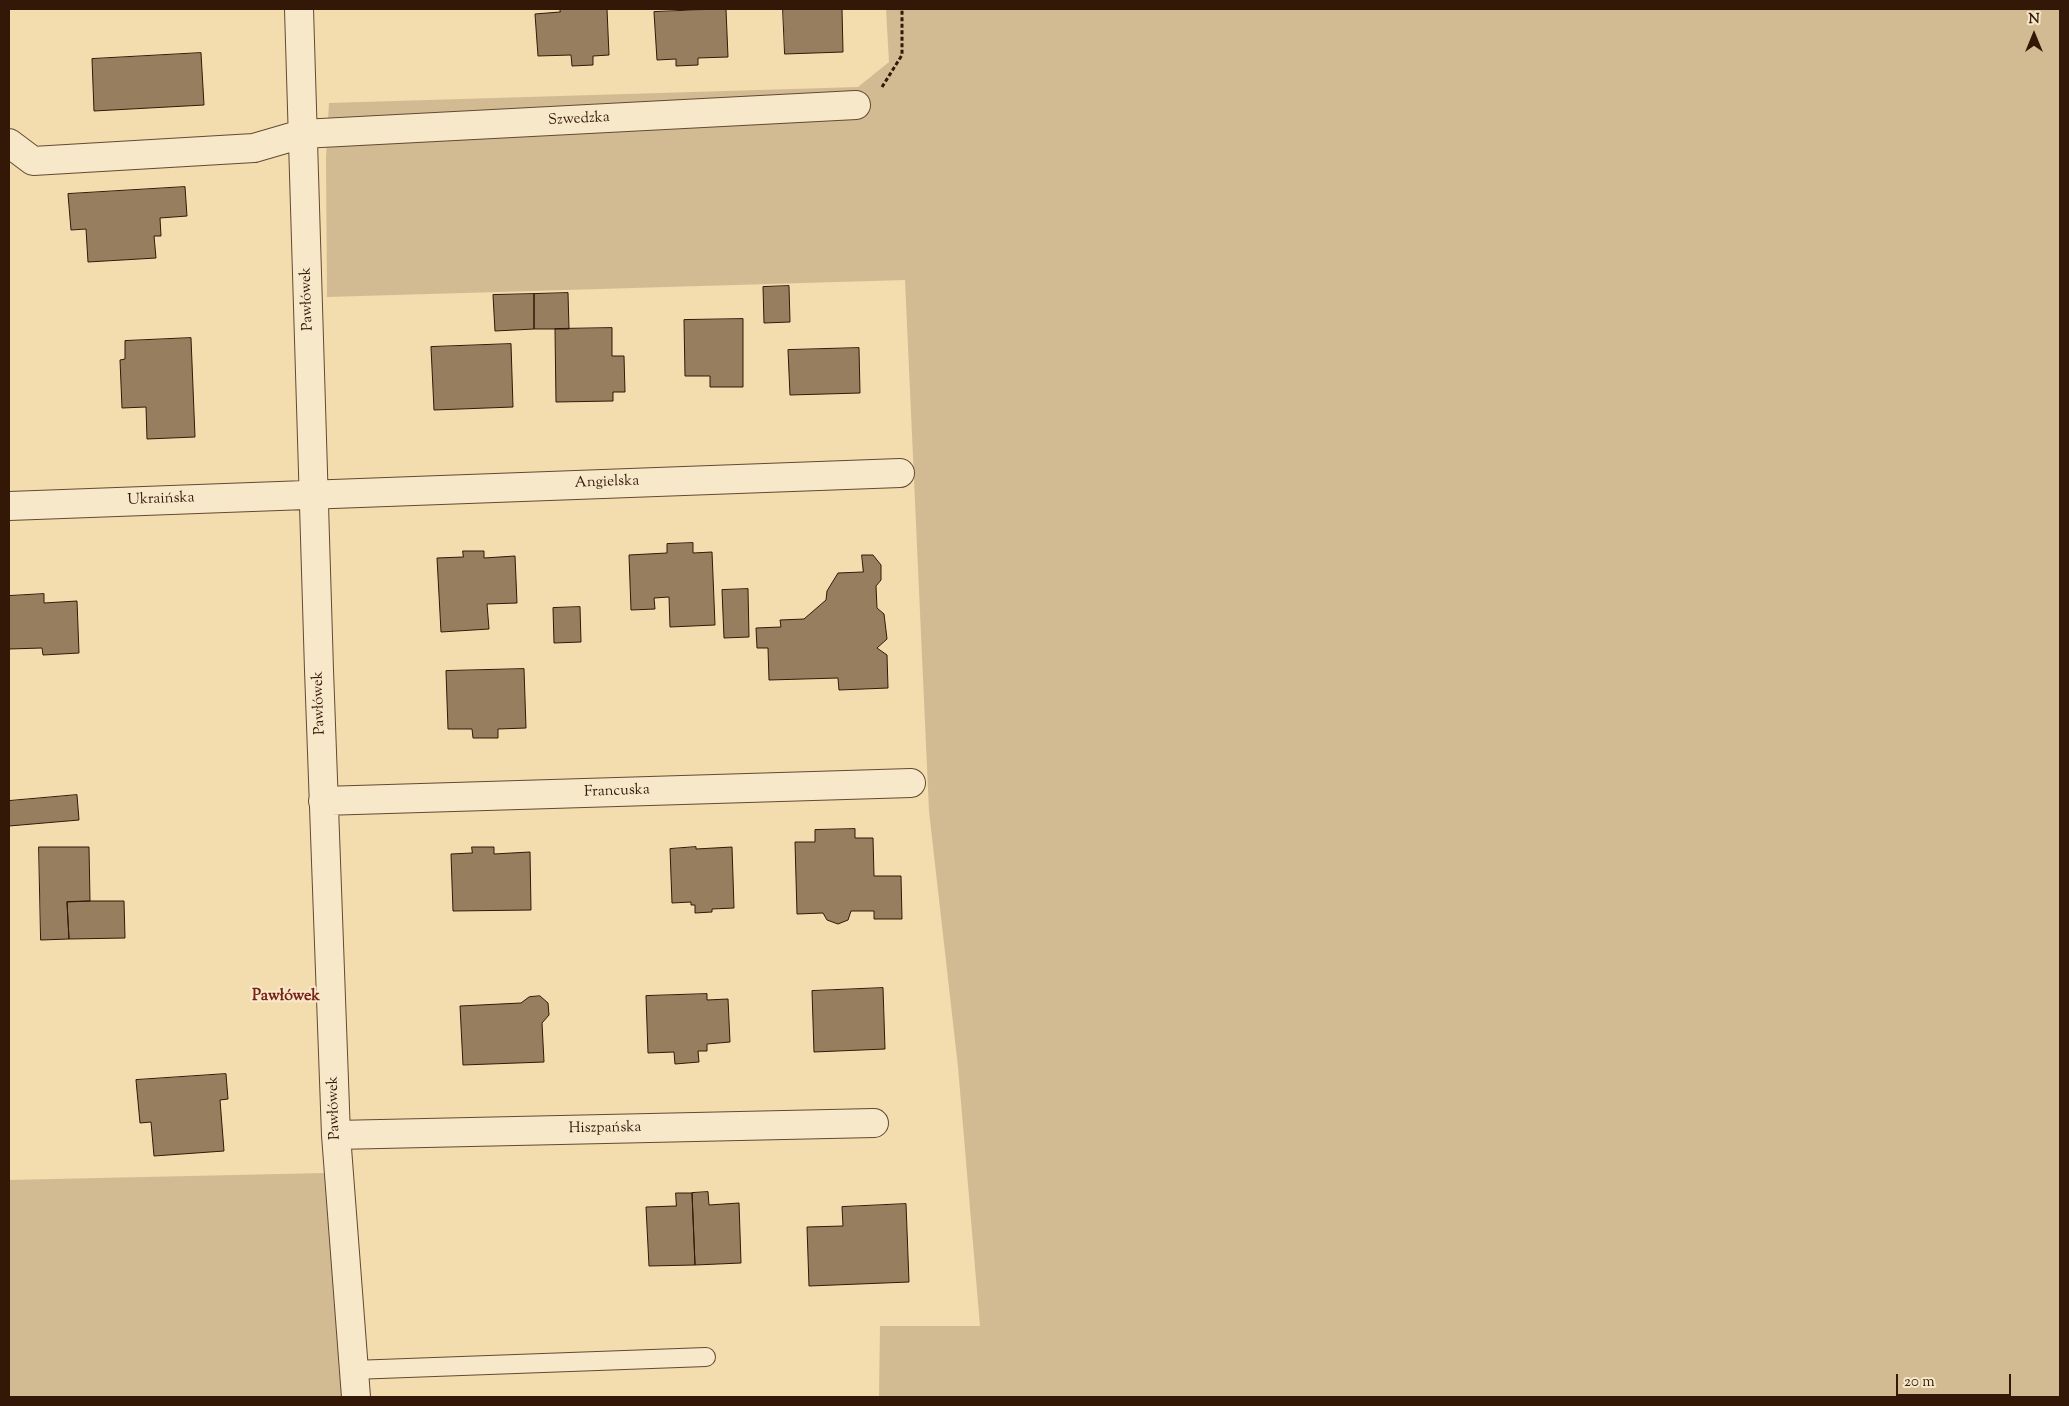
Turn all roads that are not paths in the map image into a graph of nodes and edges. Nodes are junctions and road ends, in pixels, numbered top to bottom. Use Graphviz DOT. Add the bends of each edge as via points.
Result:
graph roads {
  1 [pos="299,9"];
  2 [pos="856,105"];
  3 [pos="302,134"];
  4 [pos="9,143"];
  5 [pos="900,472"];
  6 [pos="314,494"];
  7 [pos="9,506"];
  8 [pos="911,783"];
  9 [pos="323,801"];
  10 [pos="874,1123"];
  11 [pos="336,1135"];
  12 [pos="706,1357"];
  13 [pos="353,1370"];
  14 [pos="356,1397"];
  1 -- 3 [label="street, Pawłówek"];
  2 -- 3 [label="street, Szwedzka"];
  3 -- 4 [label="street, Szwedzka" via="254,148 33,161"];
  3 -- 6 [label="street, Pawłówek"];
  5 -- 6 [label="street, Angielska"];
  6 -- 7 [label="street, Ukraińska"];
  6 -- 9 [label="street, Pawłówek"];
  8 -- 9 [label="street, Francuska"];
  9 -- 11 [label="street, Pawłówek"];
  10 -- 11 [label="street, Hiszpańska"];
  11 -- 13 [label="street, Pawłówek"];
  12 -- 13 [label="lane"];
  13 -- 14 [label="street, Pawłówek"];
}
